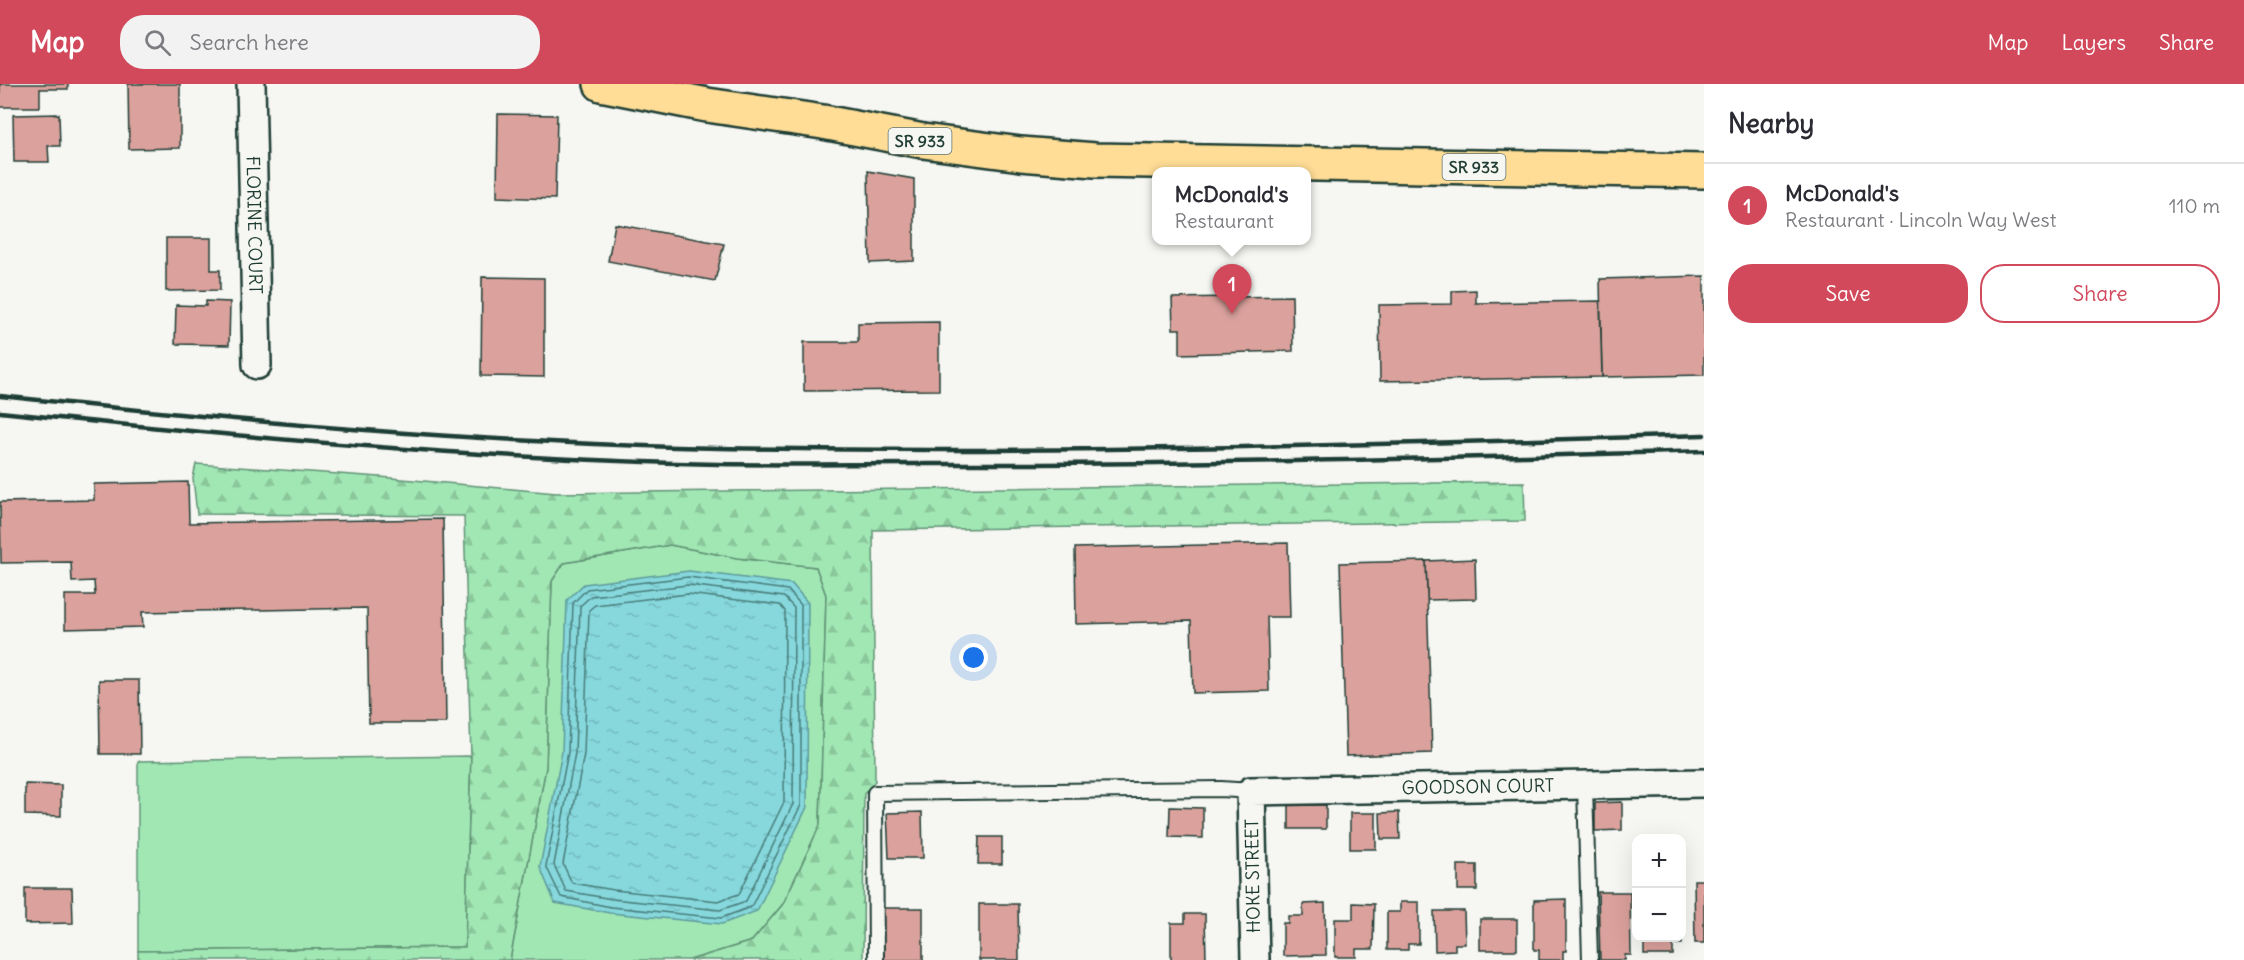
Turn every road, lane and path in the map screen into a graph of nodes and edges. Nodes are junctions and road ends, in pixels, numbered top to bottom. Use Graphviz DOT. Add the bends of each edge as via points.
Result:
graph roads {
  1 [pos="251,84"];
  2 [pos="601,84"];
  3 [pos="1704,171"];
  4 [pos="257,365"];
  5 [pos="1704,783"];
  6 [pos="1585,786"];
  7 [pos="1251,791"];
  8 [pos="876,960"];
  9 [pos="1255,960"];
  10 [pos="1590,960"];
  1 -- 4 [label="street, FLORINE COURT"];
  2 -- 3 [label="main road, SR 933" via="923,141 1095,160"];
  5 -- 6 [label="street, GOODSON COURT"];
  6 -- 7 [label="street, GOODSON COURT"];
  6 -- 10 [label="lane"];
  7 -- 8 [label="lane" via="875,793"];
  7 -- 9 [label="street, HOKE STREET"];
}
